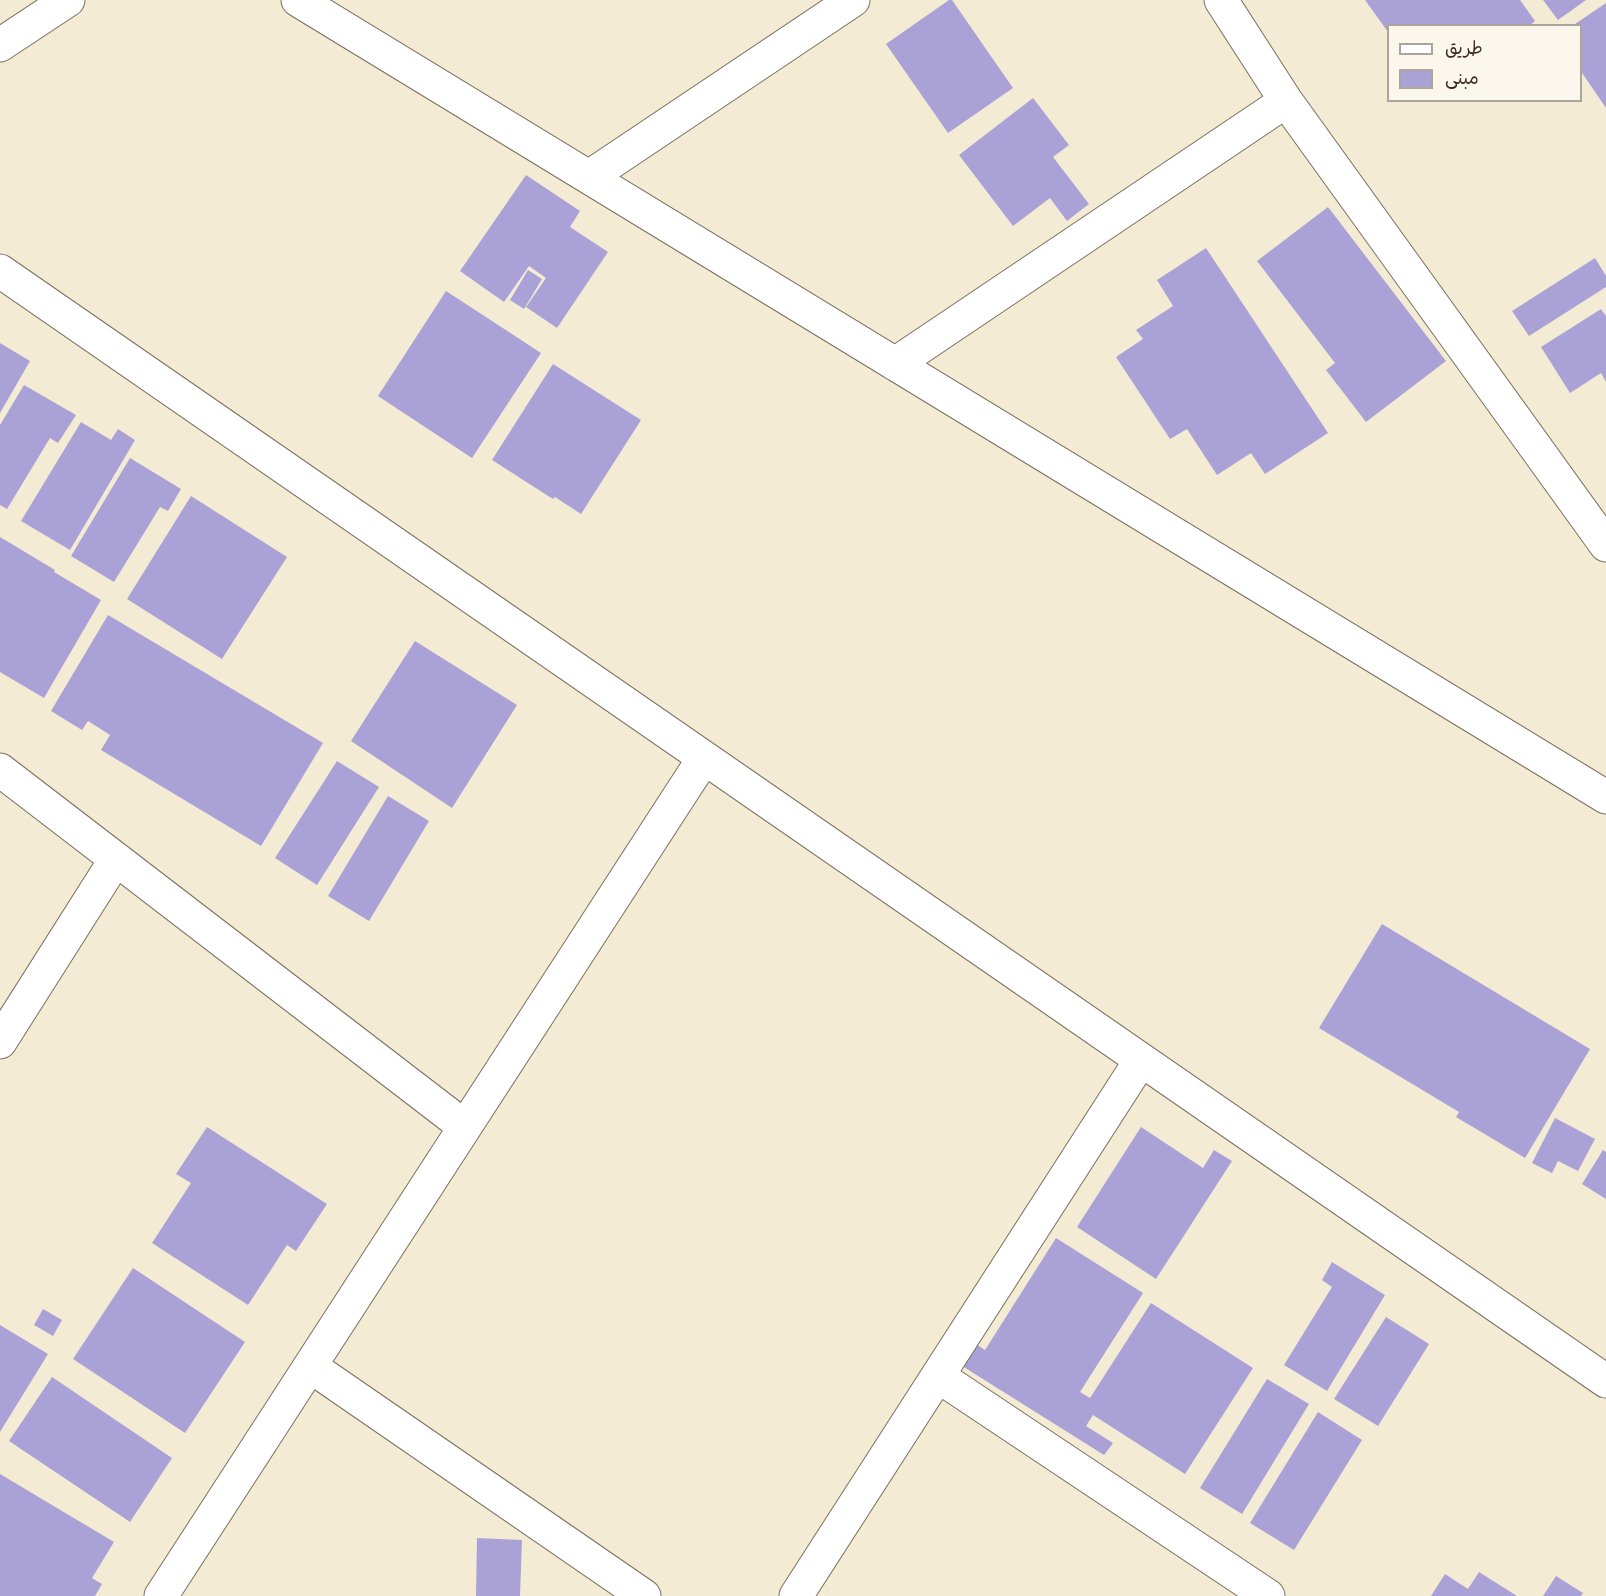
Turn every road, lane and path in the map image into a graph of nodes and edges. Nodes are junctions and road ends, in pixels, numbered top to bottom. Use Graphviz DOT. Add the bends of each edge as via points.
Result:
graph roads {
  1 [pos="68,0"];
  2 [pos="298,0"];
  3 [pos="853,0"];
  4 [pos="1221,0"];
  5 [pos="0,45"];
  6 [pos="1286,101"];
  7 [pos="589,177"];
  8 [pos="0,271"];
  9 [pos="895,364"];
  10 [pos="1606,546"];
  11 [pos="704,758"];
  12 [pos="0,770"];
  13 [pos="1606,797"];
  14 [pos="116,859"];
  15 [pos="0,1042"];
  16 [pos="1141,1060"];
  17 [pos="465,1127"];
  18 [pos="310,1366"];
  19 [pos="938,1376"];
  20 [pos="1606,1381"];
  21 [pos="160,1596"];
  22 [pos="644,1596"];
  23 [pos="796,1596"];
  24 [pos="1268,1596"];
  1 -- 5 [label="street"];
  2 -- 7 [label="street"];
  3 -- 7 [label="street"];
  4 -- 6 [label="street"];
  6 -- 9 [label="street"];
  6 -- 10 [label="street"];
  7 -- 9 [label="street"];
  8 -- 11 [label="street"];
  9 -- 13 [label="street"];
  11 -- 16 [label="street"];
  11 -- 17 [label="street"];
  12 -- 14 [label="street"];
  14 -- 15 [label="street"];
  14 -- 17 [label="street"];
  16 -- 19 [label="street"];
  16 -- 20 [label="street"];
  17 -- 18 [label="street"];
  18 -- 21 [label="street"];
  18 -- 22 [label="street"];
  19 -- 23 [label="street"];
  19 -- 24 [label="street"];
}
